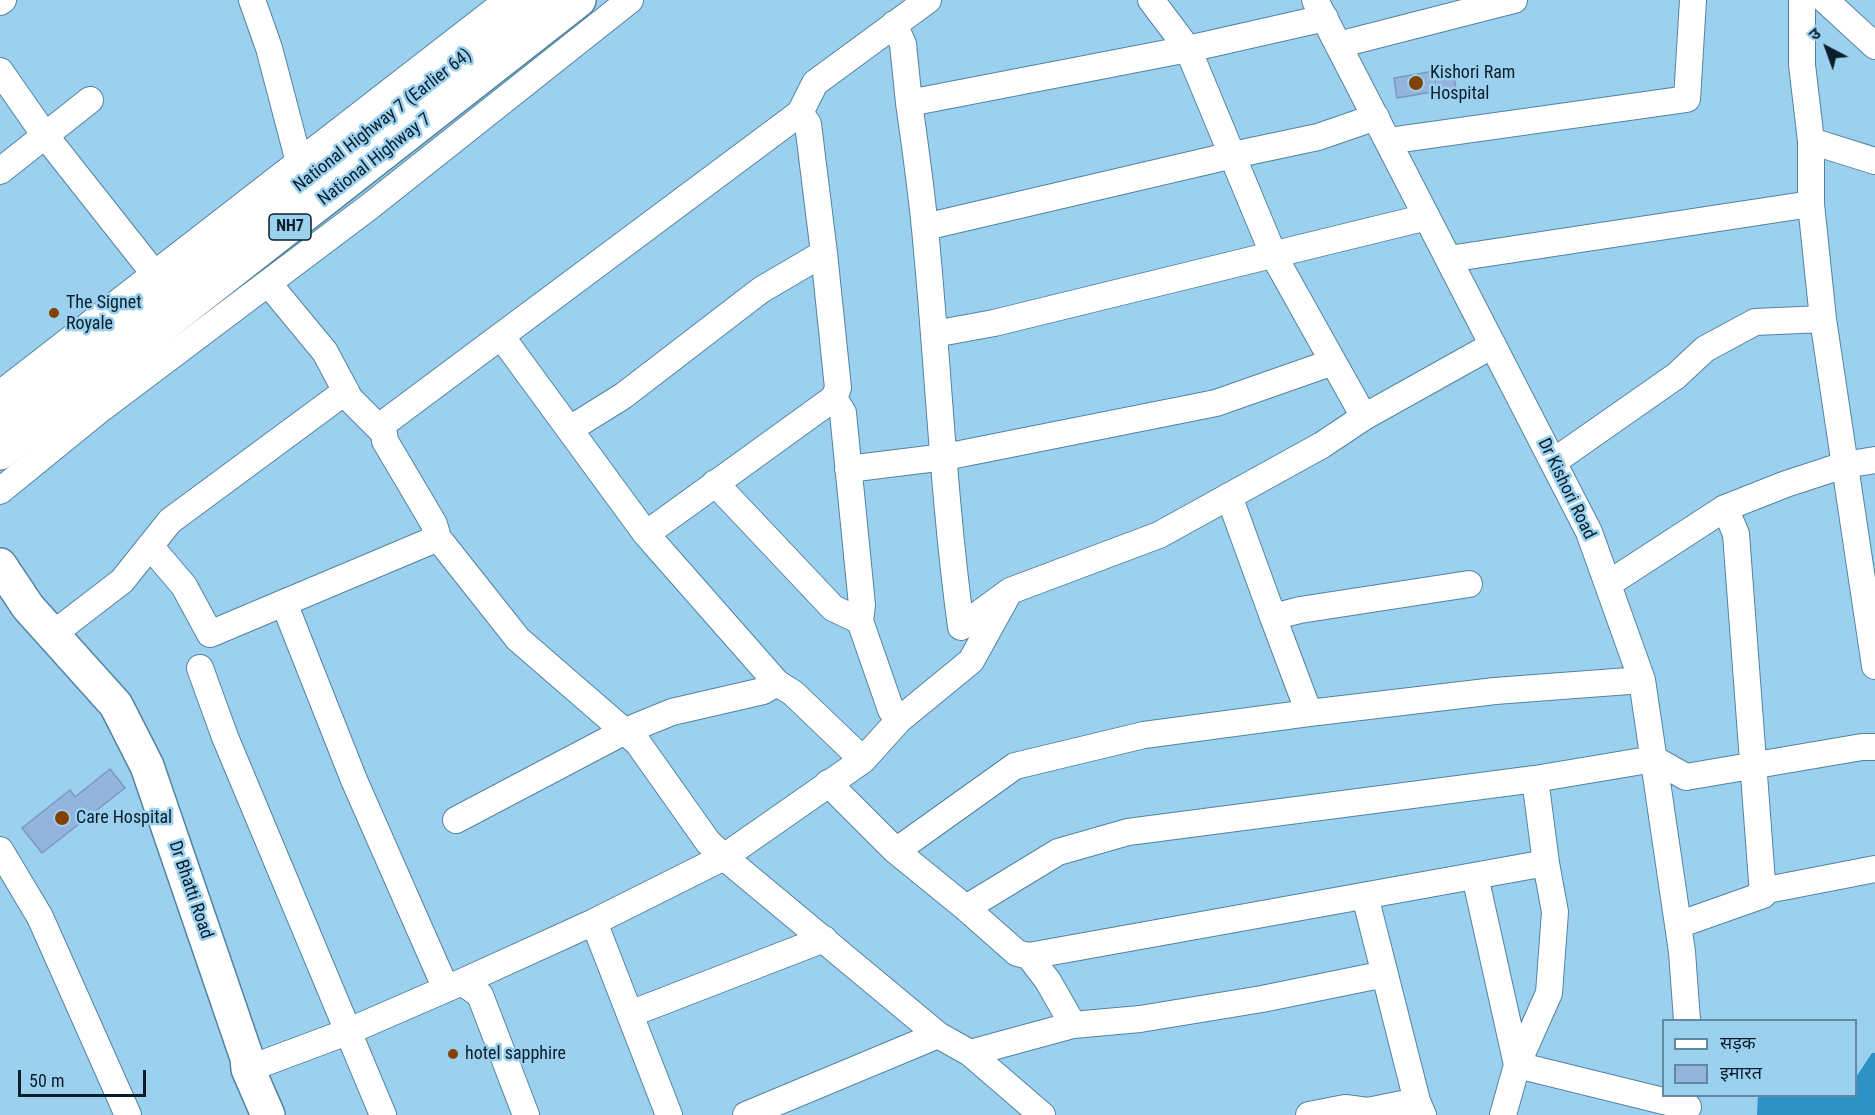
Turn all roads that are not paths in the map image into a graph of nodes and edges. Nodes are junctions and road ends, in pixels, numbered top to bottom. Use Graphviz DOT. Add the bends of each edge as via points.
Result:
graph roads {
  1 [pos="252,0"];
  2 [pos="508,0"];
  3 [pos="539,0"];
  4 [pos="579,0"];
  5 [pos="630,0"];
  6 [pos="928,0"];
  7 [pos="1151,0"];
  8 [pos="1514,0"];
  9 [pos="1693,0"];
  10 [pos="1802,0"];
  11 [pos="1825,0"];
  12 [pos="1320,9"];
  13 [pos="894,24"];
  14 [pos="1338,45"];
  15 [pos="1875,46"];
  16 [pos="1188,49"];
  17 [pos="0,71"];
  18 [pos="90,100"];
  19 [pos="909,103"];
  20 [pos="800,113"];
  21 [pos="1376,117"];
  22 [pos="44,134"];
  23 [pos="1388,141"];
  24 [pos="1811,141"];
  25 [pos="1233,154"];
  26 [pos="1875,161"];
  27 [pos="299,162"];
  28 [pos="0,171"];
  29 [pos="1811,204"];
  30 [pos="1427,216"];
  31 [pos="925,227"];
  32 [pos="824,253"];
  33 [pos="1274,256"];
  34 [pos="1449,259"];
  35 [pos="161,281"];
  36 [pos="268,283"];
  37 [pos="1824,319"];
  38 [pos="934,334"];
  39 [pos="501,336"];
  40 [pos="1493,345"];
  41 [pos="1333,362"];
  42 [pos="346,391"];
  43 [pos="0,394"];
  44 [pos="834,398"];
  45 [pos="0,417"];
  46 [pos="1364,417"];
  47 [pos="379,428"];
  48 [pos="570,429"];
  49 [pos="0,453"];
  50 [pos="945,458"];
  51 [pos="1875,460"];
  52 [pos="1553,462"];
  53 [pos="1844,465"];
  54 [pos="848,469"];
  55 [pos="715,483"];
  56 [pos="0,492"];
  57 [pos="1229,496"];
  58 [pos="1725,508"];
  59 [pos="646,534"];
  60 [pos="438,538"];
  61 [pos="150,546"];
  62 [pos="0,565"];
  63 [pos="1608,584"];
  64 [pos="1468,585"];
  65 [pos="1010,591"];
  66 [pos="284,603"];
  67 [pos="1273,617"];
  68 [pos="860,621"];
  69 [pos="53,634"];
  70 [pos="1875,666"];
  71 [pos="200,668"];
  72 [pos="1642,680"];
  73 [pos="777,683"];
  74 [pos="1309,713"];
  75 [pos="899,720"];
  76 [pos="623,732"];
  77 [pos="1875,747"];
  78 [pos="1654,759"];
  79 [pos="863,760"];
  80 [pos="1754,767"];
  81 [pos="1535,779"];
  82 [pos="828,783"];
  83 [pos="456,820"];
  84 [pos="0,850"];
  85 [pos="896,851"];
  86 [pos="724,857"];
  87 [pos="1546,863"];
  88 [pos="1875,869"];
  89 [pos="1475,876"];
  90 [pos="1763,895"];
  91 [pos="1365,896"];
  92 [pos="966,908"];
  93 [pos="594,922"];
  94 [pos="1678,924"];
  95 [pos="824,939"];
  96 [pos="1029,956"];
  97 [pos="1385,974"];
  98 [pos="454,986"];
  99 [pos="630,1014"];
  100 [pos="1688,1019"];
  101 [pos="1073,1025"];
  102 [pos="347,1032"];
  103 [pos="938,1035"];
  104 [pos="970,1053"];
  105 [pos="1517,1065"];
  106 [pos="249,1069"];
  107 [pos="1689,1106"];
  108 [pos="1420,1108"];
  109 [pos="128,1115"];
  110 [pos="268,1115"];
  111 [pos="383,1115"];
  112 [pos="526,1115"];
  113 [pos="669,1115"];
  114 [pos="747,1115"];
  115 [pos="1042,1115"];
  116 [pos="1309,1115"];
  117 [pos="1503,1115"];
  1 -- 27 [label="street"];
  2 -- 27 [label="street"];
  3 -- 35 [label="main road, National Highway 7 (Earlier 64) / NH7"];
  4 -- 49 [label="main road, National Highway 7 / NH7"];
  5 -- 36 [label="street"];
  6 -- 13 [label="street"];
  7 -- 16 [label="street"];
  8 -- 14 [label="street"];
  9 -- 23 [label="street" via="1687,99"];
  10 -- 24 [label="street" via="1802,65"];
  11 -- 15 [label="street"];
  12 -- 14 [label="street, Dr Kishori Road"];
  12 -- 16 [label="street"];
  13 -- 19 [label="street" via="903,44"];
  13 -- 20 [label="street" via="815,83"];
  14 -- 21 [label="street, Dr Kishori Road"];
  16 -- 19 [label="street"];
  16 -- 25 [label="street"];
  17 -- 22 [label="street"];
  18 -- 22 [label="street"];
  19 -- 31 [label="street"];
  20 -- 32 [label="street" via="807,124"];
  20 -- 39 [label="street"];
  21 -- 23 [label="street, Dr Kishori Road"];
  21 -- 25 [label="street" via="1318,137"];
  22 -- 28 [label="street"];
  22 -- 35 [label="street"];
  23 -- 30 [label="street, Dr Kishori Road"];
  24 -- 26 [label="street"];
  24 -- 29 [label="street"];
  25 -- 31 [label="street"];
  25 -- 33 [label="street"];
  27 -- 35 [label="street"];
  29 -- 34 [label="street"];
  29 -- 37 [label="street"];
  30 -- 33 [label="street"];
  30 -- 34 [label="street, Dr Kishori Road"];
  31 -- 38 [label="street"];
  32 -- 44 [label="street" via="838,388"];
  32 -- 48 [label="street" via="761,290 624,396"];
  33 -- 38 [label="street"];
  33 -- 41 [label="street"];
  34 -- 40 [label="street, Dr Kishori Road"];
  35 -- 43 [label="street"];
  35 -- 45 [label="main road, National Highway 7 (Earlier 64) / NH7"];
  36 -- 42 [label="street" via="325,352"];
  36 -- 56 [label="street" via="102,408"];
  37 -- 52 [label="street" via="1755,322 1705,349 1676,376"];
  37 -- 53 [label="street"];
  38 -- 50 [label="street"];
  39 -- 47 [label="street"];
  39 -- 48 [label="street"];
  40 -- 46 [label="street"];
  40 -- 52 [label="street, Dr Kishori Road"];
  41 -- 46 [label="street"];
  41 -- 50 [label="street" via="1216,404"];
  42 -- 47 [label="street"];
  42 -- 61 [label="street" via="170,521"];
  44 -- 54 [label="street" via="843,413"];
  44 -- 55 [label="street"];
  46 -- 57 [label="street"];
  47 -- 60 [label="street" via="434,524"];
  48 -- 59 [label="street"];
  50 -- 54 [label="street"];
  50 -- 65 [label="street" via="950,548 961,627"];
  51 -- 53 [label="street"];
  52 -- 63 [label="street, Dr Kishori Road" via="1589,532"];
  53 -- 58 [label="street"];
  53 -- 70 [label="street"];
  54 -- 68 [label="street" via="862,605"];
  55 -- 59 [label="street"];
  55 -- 68 [label="street" via="833,609"];
  57 -- 65 [label="street" via="1160,535"];
  57 -- 67 [label="street"];
  58 -- 63 [label="street"];
  58 -- 80 [label="street" via="1736,534"];
  59 -- 73 [label="street"];
  60 -- 66 [label="street"];
  60 -- 76 [label="street" via="518,639"];
  61 -- 66 [label="street" via="184,586 210,634"];
  61 -- 69 [label="street" via="122,581"];
  62 -- 69 [label="main road, Dr Bhatti Road" via="28,607"];
  63 -- 72 [label="street, Dr Kishori Road"];
  64 -- 67 [label="street"];
  65 -- 75 [label="street" via="971,661"];
  66 -- 98 [label="street" via="354,780"];
  67 -- 74 [label="street"];
  68 -- 75 [label="street" via="891,710"];
  69 -- 106 [label="main road, Dr Bhatti Road" via="116,705 147,766"];
  71 -- 102 [label="street"];
  72 -- 74 [label="street" via="1495,691"];
  72 -- 78 [label="street, Dr Kishori Road"];
  73 -- 76 [label="street" via="763,691 672,712"];
  73 -- 79 [label="street" via="793,693"];
  74 -- 85 [label="street" via="1144,735 1015,766"];
  75 -- 79 [label="street"];
  76 -- 83 [label="street"];
  76 -- 86 [label="street" via="638,743 708,842"];
  77 -- 80 [label="street"];
  78 -- 80 [label="street" via="1686,777"];
  78 -- 81 [label="street"];
  78 -- 94 [label="street, Dr Kishori Road"];
  79 -- 82 [label="street"];
  80 -- 90 [label="street"];
  81 -- 87 [label="street"];
  81 -- 92 [label="street" via="1128,832 1058,852"];
  82 -- 85 [label="street"];
  82 -- 86 [label="street"];
  84 -- 109 [label="street" via="40,917"];
  85 -- 92 [label="street"];
  86 -- 93 [label="street"];
  86 -- 95 [label="street"];
  87 -- 89 [label="street"];
  87 -- 105 [label="street" via="1555,912 1549,993"];
  88 -- 90 [label="street" via="1767,890"];
  89 -- 91 [label="street"];
  89 -- 105 [label="street"];
  90 -- 94 [label="street"];
  91 -- 96 [label="street"];
  91 -- 97 [label="street"];
  92 -- 96 [label="street" via="1017,953"];
  93 -- 98 [label="street"];
  93 -- 99 [label="street"];
  94 -- 100 [label="street, Dr Kishori Road"];
  95 -- 99 [label="street"];
  95 -- 103 [label="street"];
  96 -- 101 [label="street"];
  97 -- 101 [label="street" via="1140,1019"];
  97 -- 108 [label="street"];
  98 -- 102 [label="street"];
  98 -- 112 [label="street" via="480,995"];
  99 -- 113 [label="street"];
  101 -- 104 [label="street"];
  102 -- 106 [label="street"];
  102 -- 111 [label="street"];
  103 -- 104 [label="street"];
  103 -- 114 [label="street"];
  104 -- 115 [label="street"];
  105 -- 107 [label="street"];
  105 -- 117 [label="street"];
  106 -- 110 [label="main road, Dr Bhatti Road"];
  108 -- 116 [label="street" via="1345,1108"];
}
